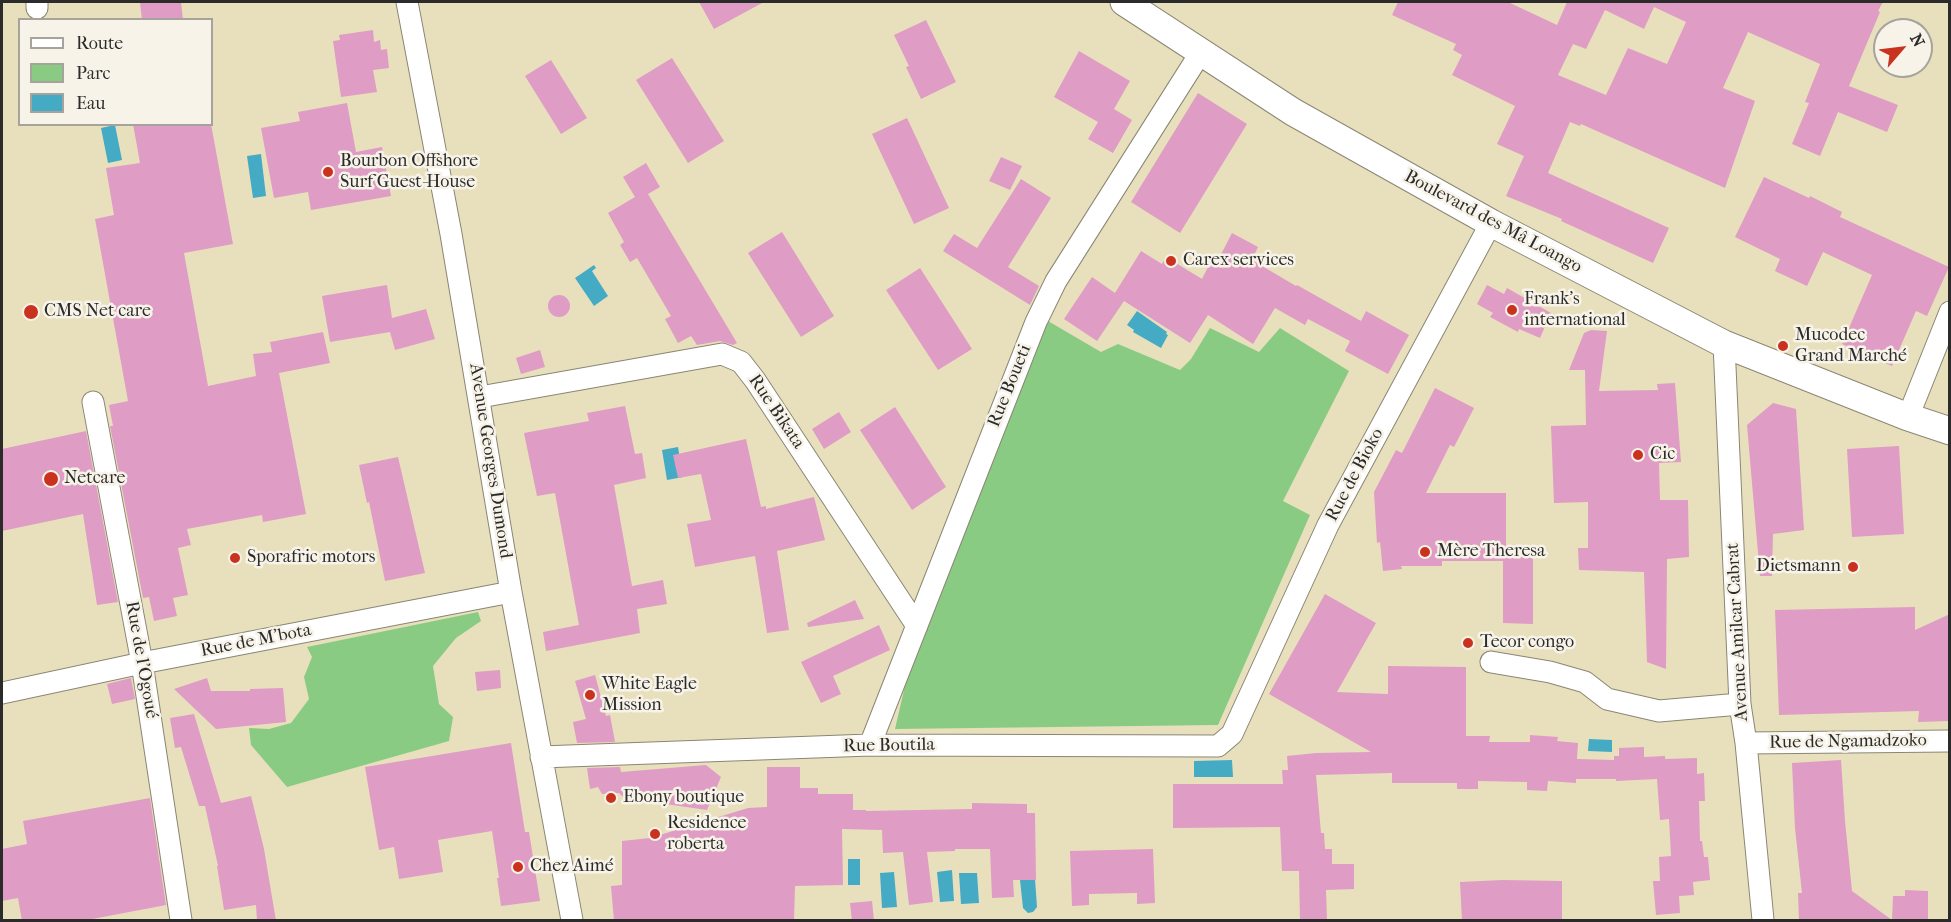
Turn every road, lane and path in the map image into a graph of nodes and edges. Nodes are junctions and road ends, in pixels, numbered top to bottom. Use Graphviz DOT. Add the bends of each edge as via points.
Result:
graph roads {
  1 [pos="407,2"];
  2 [pos="1124,2"];
  3 [pos="1201,52"];
  4 [pos="1491,223"];
  5 [pos="1950,312"];
  6 [pos="1724,344"];
  7 [pos="480,397"];
  8 [pos="93,402"];
  9 [pos="1908,417"];
  10 [pos="1950,431"];
  11 [pos="511,592"];
  12 [pos="917,626"];
  13 [pos="1491,662"];
  14 [pos="142,663"];
  15 [pos="2,693"];
  16 [pos="1740,704"];
  17 [pos="1232,734"];
  18 [pos="1950,741"];
  19 [pos="1746,743"];
  20 [pos="870,745"];
  21 [pos="541,757"];
  22 [pos="182,921"];
  23 [pos="572,921"];
  24 [pos="1763,921"];
  1 -- 7 [label="street, Avenue Georges Dumond"];
  2 -- 3 [label="street, Boulevard des Mâ Loango"];
  3 -- 4 [label="street, Boulevard des Mâ Loango" via="1293,112"];
  3 -- 12 [label="street, Rue Boueti" via="1056,281 1041,311"];
  4 -- 6 [label="street, Boulevard des Mâ Loango"];
  4 -- 17 [label="street, Rue de Bioko" via="1328,525"];
  5 -- 9 [label="street"];
  6 -- 9 [label="street, Boulevard des Mâ Loango"];
  6 -- 16 [label="street, Avenue Amilcar Cabrat"];
  7 -- 11 [label="street, Avenue Georges Dumond"];
  7 -- 12 [label="street, Rue Bikata" via="722,354 741,362"];
  8 -- 14 [label="street, Rue de l'Ogoué"];
  9 -- 10 [label="street, Boulevard des Mâ Loango"];
  11 -- 14 [label="street, Rue de M'bota"];
  11 -- 21 [label="street, Avenue Georges Dumond"];
  12 -- 20 [label="street, Rue Boueti"];
  13 -- 16 [label="street" via="1585,682 1607,699 1659,711"];
  14 -- 15 [label="street, Rue de M'bota"];
  14 -- 22 [label="street, Rue de l'Ogoué"];
  16 -- 19 [label="street, Avenue Amilcar Cabrat"];
  17 -- 20 [label="street, Rue Boutila" via="1218,746"];
  18 -- 19 [label="street, Rue de Ngamadzoko"];
  19 -- 24 [label="street, Avenue Amilcar Cabrat"];
  20 -- 21 [label="street, Rue Boutila"];
  21 -- 23 [label="street, Avenue Georges Dumond"];
}
